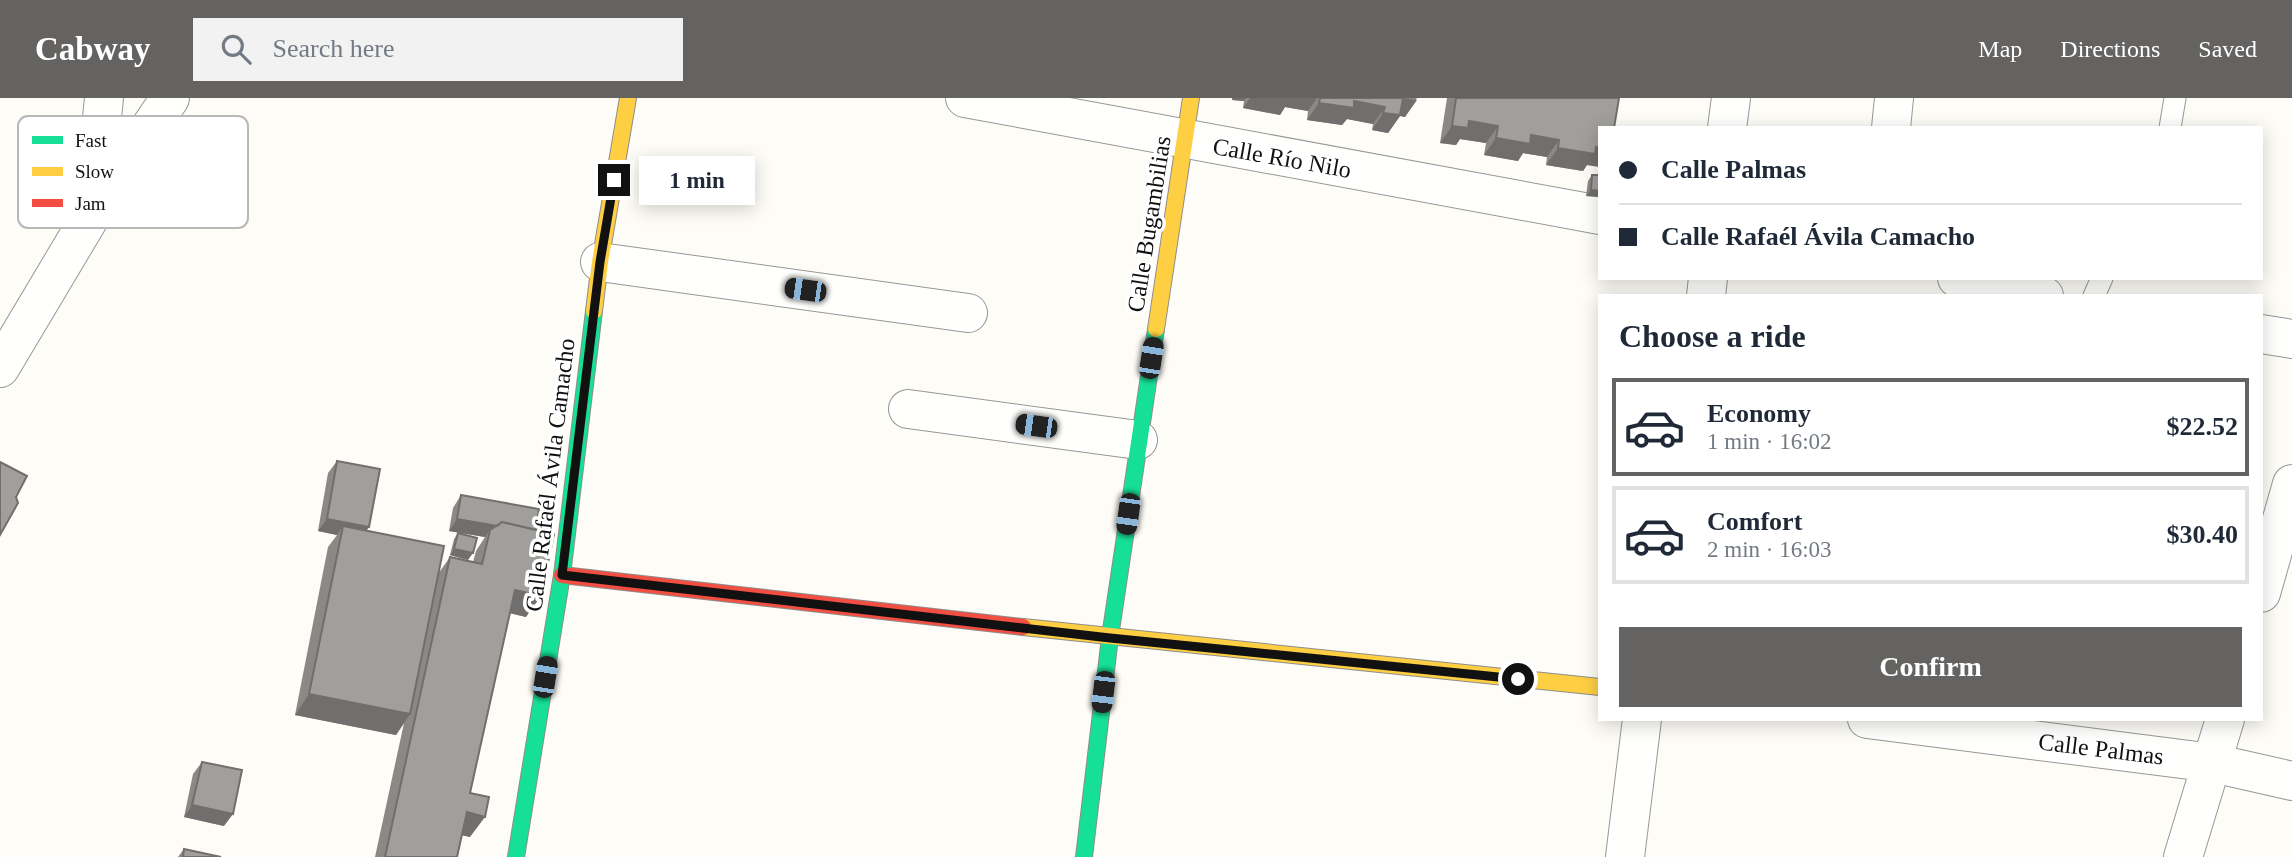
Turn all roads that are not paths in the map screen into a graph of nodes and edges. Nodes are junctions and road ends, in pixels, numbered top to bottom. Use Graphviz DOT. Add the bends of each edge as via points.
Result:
graph roads {
  1 [pos="104,98"];
  2 [pos="170,98"];
  3 [pos="628,98"];
  4 [pos="965,98"];
  5 [pos="1191,98"];
  6 [pos="1731,98"];
  7 [pos="1894,98"];
  8 [pos="2175,98"];
  9 [pos="102,116"];
  10 [pos="158,116"];
  11 [pos="1727,126"];
  12 [pos="1891,126"];
  13 [pos="2170,126"];
  14 [pos="1185,140"];
  15 [pos="1598,215"];
  16 [pos="83,228"];
  17 [pos="600,262"];
  18 [pos="1967,280"];
  19 [pos="2034,294"];
  20 [pos="968,313"];
  21 [pos="2263,334"];
  22 [pos="2292,339"];
  23 [pos="0,368"];
  24 [pos="908,409"];
  25 [pos="1138,440"];
  26 [pos="2292,484"];
  27 [pos="562,575"];
  28 [pos="2263,586"];
  29 [pos="1110,638"];
  30 [pos="1598,687"];
  31 [pos="1643,721"];
  32 [pos="1883,721"];
  33 [pos="2224,721"];
  34 [pos="2213,763"];
  35 [pos="2292,782"];
  36 [pos="516,857"];
  37 [pos="1084,857"];
  38 [pos="1625,857"];
  39 [pos="2183,857"];
  1 -- 9 [label="street"];
  2 -- 10 [label="street"];
  3 -- 17 [label="street, Calle Rafaél Ávila Camacho"];
  4 -- 14 [label="street, Calle Río Nilo"];
  5 -- 14 [label="street, Calle Bugambilias"];
  6 -- 11 [label="street"];
  7 -- 12 [label="street"];
  8 -- 13 [label="lane"];
  14 -- 15 [label="street, Calle Río Nilo"];
  14 -- 25 [label="street, Calle Bugambilias"];
  16 -- 23 [label="street"];
  17 -- 20 [label="street"];
  17 -- 27 [label="street, Calle Rafaél Ávila Camacho"];
  18 -- 19 [label="street"];
  21 -- 22 [label="street"];
  24 -- 25 [label="street"];
  25 -- 29 [label="street, Calle Bugambilias"];
  26 -- 28 [label="street"];
  27 -- 29 [label="street"];
  27 -- 36 [label="street, Calle Rafaél Ávila Camacho"];
  29 -- 30 [label="street"];
  29 -- 37 [label="street, Calle Bugambilias"];
  31 -- 38 [label="street"];
  32 -- 34 [label="street, Calle Palmas"];
  33 -- 34 [label="street"];
  34 -- 35 [label="street, Calle Palmas"];
  34 -- 39 [label="street"];
}
